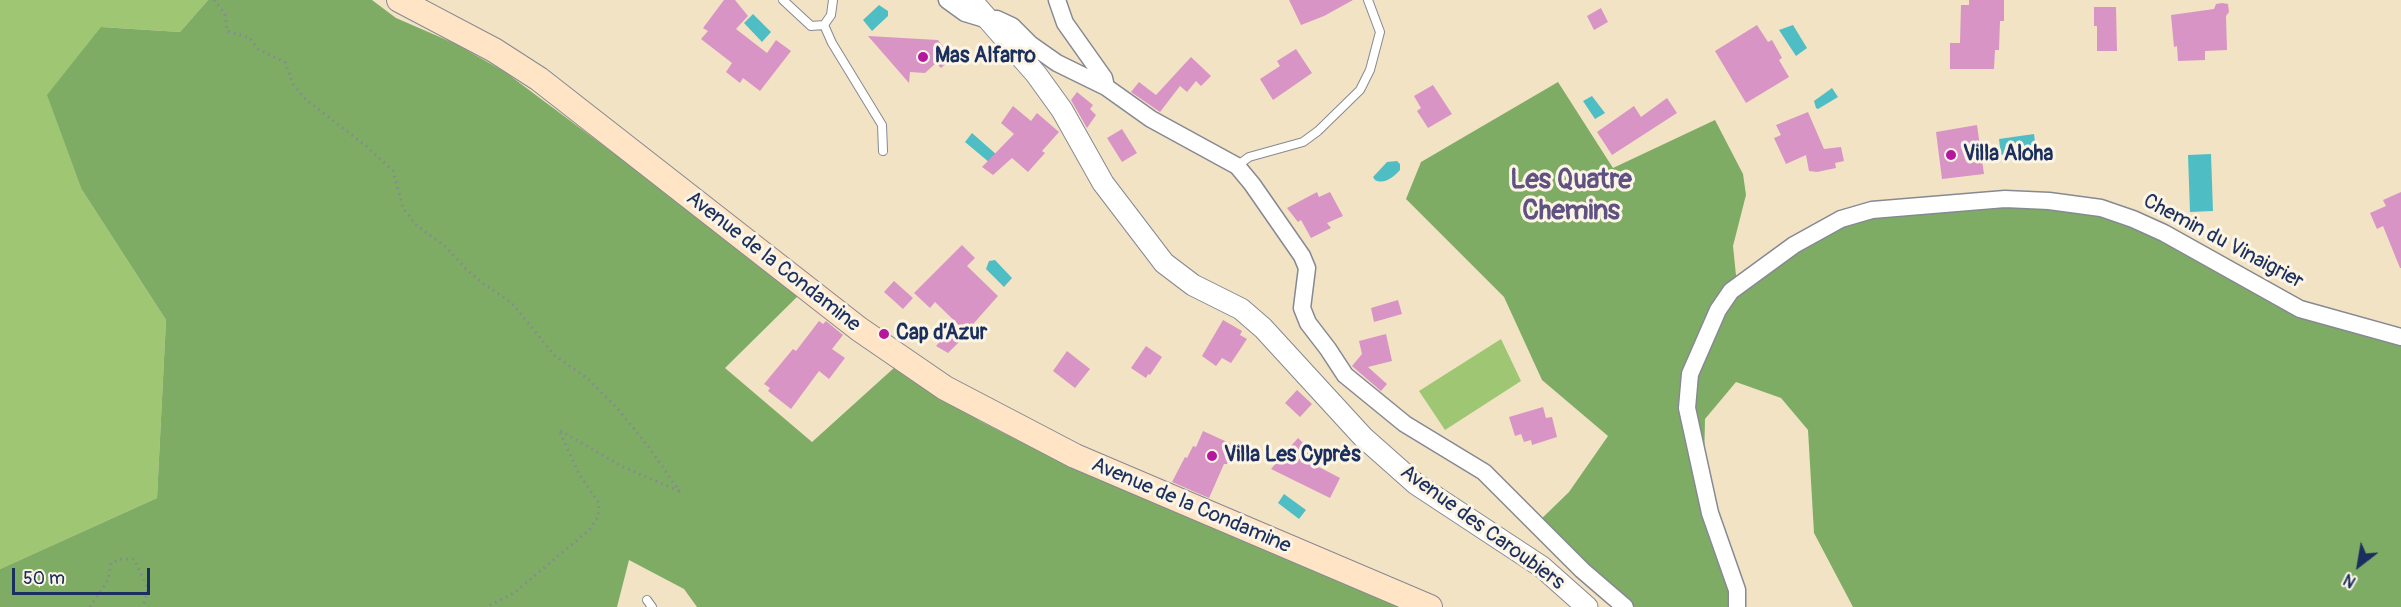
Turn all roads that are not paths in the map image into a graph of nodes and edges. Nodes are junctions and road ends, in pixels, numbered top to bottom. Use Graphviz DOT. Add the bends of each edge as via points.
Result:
graph roads {
  1 [pos="399,0"];
  2 [pos="783,0"];
  3 [pos="833,0"];
  4 [pos="947,0"];
  5 [pos="971,0"];
  6 [pos="1057,0"];
  7 [pos="1368,0"];
  8 [pos="988,20"];
  9 [pos="824,25"];
  10 [pos="1106,87"];
  11 [pos="883,151"];
  12 [pos="1237,166"];
  13 [pos="2401,337"];
  14 [pos="1430,607"];
  15 [pos="1587,607"];
  16 [pos="1625,607"];
  17 [pos="1737,607"];
  1 -- 14 [label="main road, Avenue de la Condamine" via="494,50 539,79 859,329 945,388 1075,456"];
  2 -- 9 [label="lane" via="811,26"];
  3 -- 9 [label="lane" via="831,15"];
  4 -- 8 [label="street" via="965,13"];
  5 -- 8 [label="street, Avenue des Caroubiers"];
  6 -- 10 [label="street" via="1065,23 1104,78"];
  7 -- 12 [label="lane" via="1380,32 1360,90 1303,142 1249,157"];
  8 -- 10 [label="street" via="997,19 1012,26 1058,63"];
  8 -- 15 [label="street, Avenue des Caroubiers" via="1036,74 1062,111 1102,183 1164,263 1193,285 1241,309 1363,437 1416,484 1542,567"];
  9 -- 11 [label="lane" via="882,125"];
  10 -- 12 [label="street" via="1151,119"];
  12 -- 16 [label="street" via="1302,256 1307,268 1302,308 1308,323 1345,375 1405,424 1484,472 1582,570"];
  13 -- 17 [label="street, Chemin du Vinaigrier" via="2300,309 2164,233 2101,208 2005,199 1872,210 1841,219 1794,245 1731,291 1718,310 1690,374 1687,408 1710,513 1737,590"];
}
